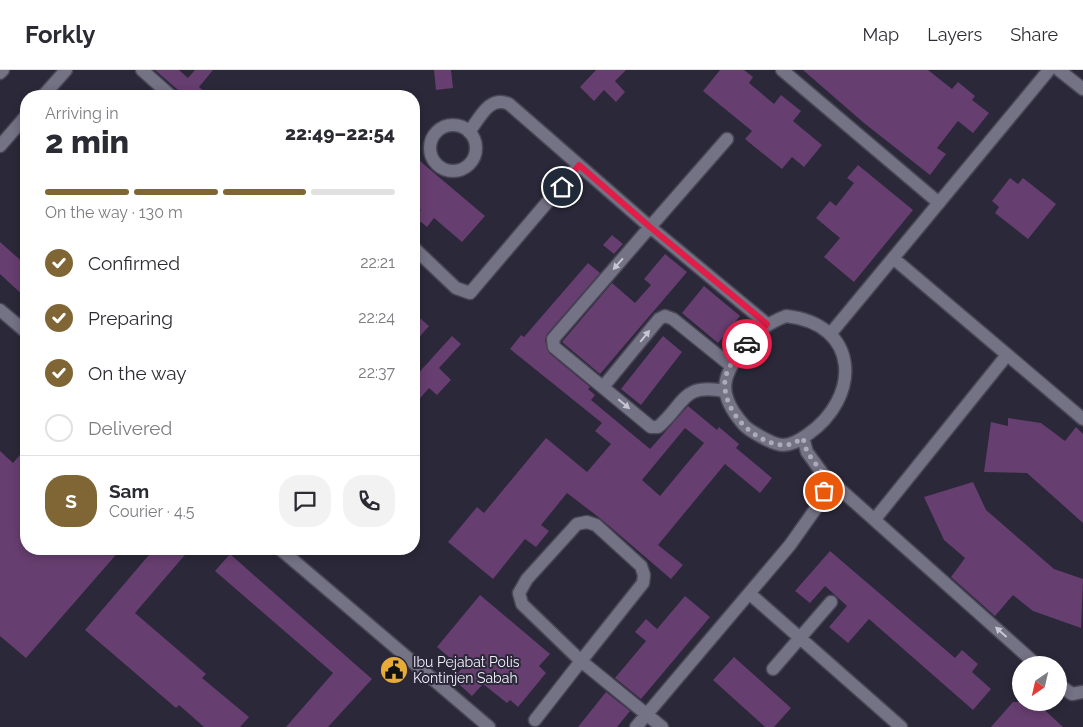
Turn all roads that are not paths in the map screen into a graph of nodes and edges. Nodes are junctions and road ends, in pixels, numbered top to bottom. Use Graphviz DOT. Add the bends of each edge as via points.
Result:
graph roads {
  1 [pos="3,70"];
  2 [pos="66,70"];
  3 [pos="142,70"];
  4 [pos="782,70"];
  5 [pos="1049,70"];
  6 [pos="1059,70"];
  7 [pos="0,73"];
  8 [pos="1083,89"];
  9 [pos="48,90"];
  10 [pos="164,90"];
  11 [pos="20,123"];
  12 [pos="469,132"];
  13 [pos="726,139"];
  14 [pos="0,146"];
  15 [pos="579,165"];
  16 [pos="939,203"];
  17 [pos="650,227"];
  18 [pos="420,254"];
  19 [pos="893,258"];
  20 [pos="0,310"];
  21 [pos="767,324"];
  22 [pos="20,327"];
  23 [pos="831,333"];
  24 [pos="1007,355"];
  25 [pos="730,365"];
  26 [pos="603,387"];
  27 [pos="725,391"];
  28 [pos="1083,419"];
  29 [pos="803,438"];
  30 [pos="823,474"];
  31 [pos="875,519"];
  32 [pos="287,555"];
  33 [pos="750,594"];
  34 [pos="831,602"];
  35 [pos="800,639"];
  36 [pos="1027,656"];
  37 [pos="581,661"];
  38 [pos="773,669"];
  39 [pos="1068,691"];
  40 [pos="1083,692"];
  41 [pos="647,715"];
  42 [pos="535,720"];
  43 [pos="488,727"];
  44 [pos="636,727"];
  45 [pos="662,727"];
  46 [pos="901,727"];
  1 -- 7 [label="street"];
  2 -- 9 [label="street"];
  3 -- 10 [label="street"];
  4 -- 16 [label="street"];
  5 -- 16 [label="street"];
  6 -- 8 [label="street"];
  11 -- 14 [label="street"];
  12 -- 15 [label="street" via="490,104 505,102"];
  13 -- 17 [label="street"];
  15 -- 17 [label="street"];
  15 -- 18 [label="street" via="470,293 456,288"];
  16 -- 19 [label="street"];
  17 -- 21 [label="street"];
  17 -- 26 [label="street, one-way" via="552,342"];
  19 -- 23 [label="street"];
  19 -- 24 [label="street"];
  20 -- 22 [label="street"];
  21 -- 23 [label="street" via="786,316 803,318"];
  21 -- 25 [label="street"];
  23 -- 29 [label="street" via="844,354 846,373 842,394 816,429"];
  24 -- 28 [label="street"];
  24 -- 31 [label="street"];
  26 -- 25 [label="street, one-way" via="659,319 665,316"];
  25 -- 27 [label="street"];
  26 -- 27 [label="street, one-way" via="655,428 699,388"];
  27 -- 29 [label="street" via="731,409 744,426 781,445"];
  29 -- 30 [label="street" via="807,452"];
  30 -- 31 [label="street"];
  30 -- 33 [label="street" via="824,491 814,513"];
  36 -- 31 [label="street, one-way"];
  32 -- 43 [label="street"];
  33 -- 35 [label="street"];
  33 -- 41 [label="street"];
  34 -- 35 [label="street"];
  35 -- 38 [label="street"];
  35 -- 46 [label="street"];
  37 -- 37 [label="street" via="643,583 644,575 641,566 596,525 587,522 577,524 527,579 519,593 522,604"];
  37 -- 41 [label="street"];
  37 -- 42 [label="street"];
  39 -- 40 [label="street" via="1072,694"];
  41 -- 44 [label="street"];
  41 -- 45 [label="street"];
}
